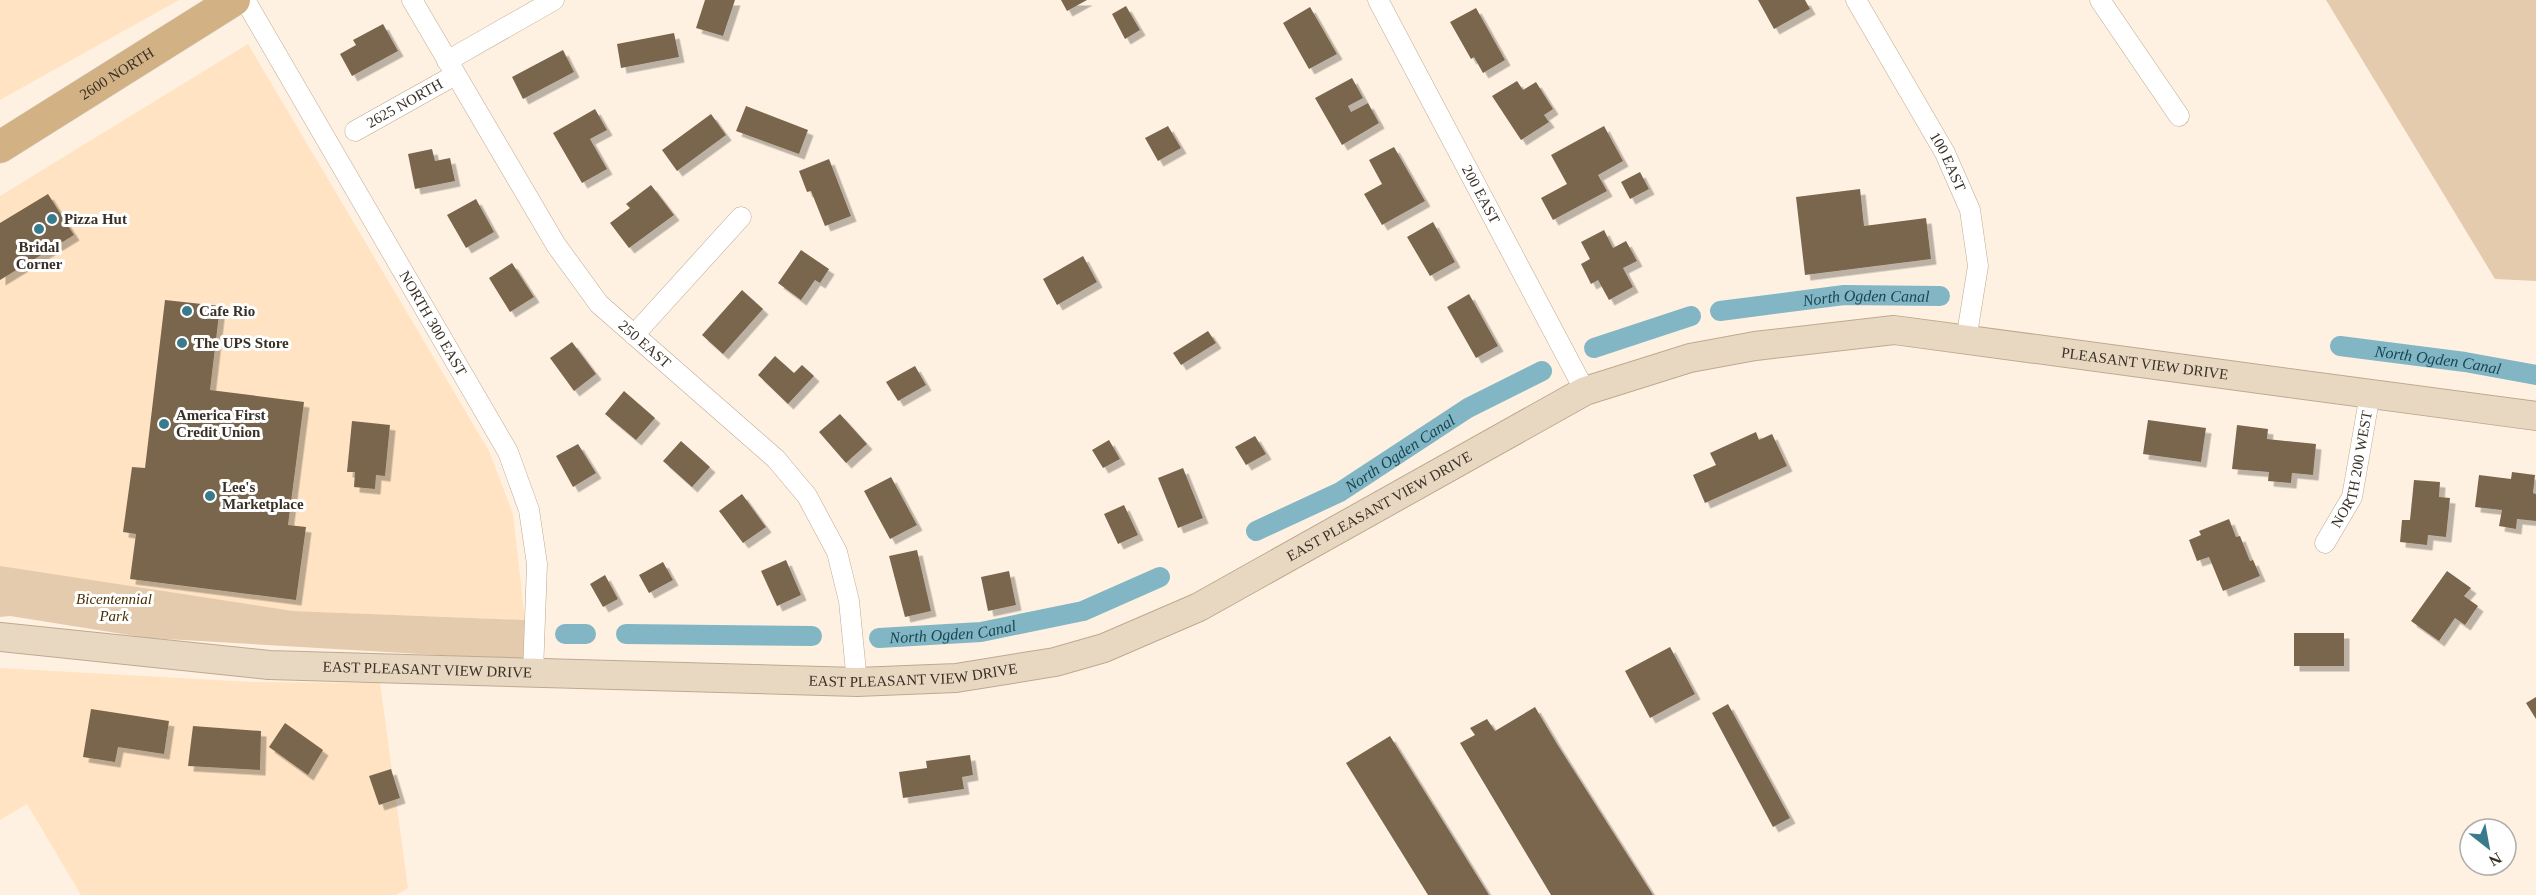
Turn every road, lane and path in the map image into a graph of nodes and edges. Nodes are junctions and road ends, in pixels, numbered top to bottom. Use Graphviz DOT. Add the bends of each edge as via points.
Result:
graph roads {
  1 [pos="234,0"];
  2 [pos="245,0"];
  3 [pos="412,0"];
  4 [pos="554,0"];
  5 [pos="1378,0"];
  6 [pos="1856,0"];
  7 [pos="2100,0"];
  8 [pos="451,68"];
  9 [pos="2179,116"];
  10 [pos="355,131"];
  11 [pos="0,147"];
  12 [pos="741,217"];
  13 [pos="634,335"];
  14 [pos="1966,340"];
  15 [pos="1755,346"];
  16 [pos="1585,391"];
  17 [pos="2370,394"];
  18 [pos="2536,416"];
  19 [pos="2325,543"];
  20 [pos="0,637"];
  21 [pos="533,673"];
  22 [pos="857,682"];
  1 -- 11 [label="main road, 2600 NORTH"];
  2 -- 21 [label="street, NORTH 300 EAST" via="508,452 530,510 537,564"];
  3 -- 8 [label="street, 250 EAST"];
  4 -- 8 [label="street, 2625 NORTH"];
  5 -- 16 [label="street, 200 EAST"];
  6 -- 14 [label="street, 100 EAST" via="1945,153 1970,210 1978,266"];
  7 -- 9 [label="street"];
  8 -- 10 [label="street, 2625 NORTH"];
  8 -- 13 [label="street, 250 EAST" via="556,245 599,304"];
  12 -- 13 [label="street"];
  13 -- 22 [label="street, 250 EAST" via="776,459 807,496 837,552 849,601"];
  14 -- 15 [label="street, PLEASANT VIEW DRIVE" via="1894,330"];
  14 -- 17 [label="street, PLEASANT VIEW DRIVE"];
  15 -- 16 [label="street, EAST PLEASANT VIEW DRIVE" via="1690,358"];
  16 -- 22 [label="street, EAST PLEASANT VIEW DRIVE" via="1246,581 1104,648 1055,662 956,678"];
  17 -- 18 [label="street, PLEASANT VIEW DRIVE"];
  17 -- 19 [label="street, NORTH 200 WEST" via="2352,497"];
  20 -- 21 [label="street, EAST PLEASANT VIEW DRIVE" via="269,665"];
  21 -- 22 [label="street, EAST PLEASANT VIEW DRIVE"];
}
